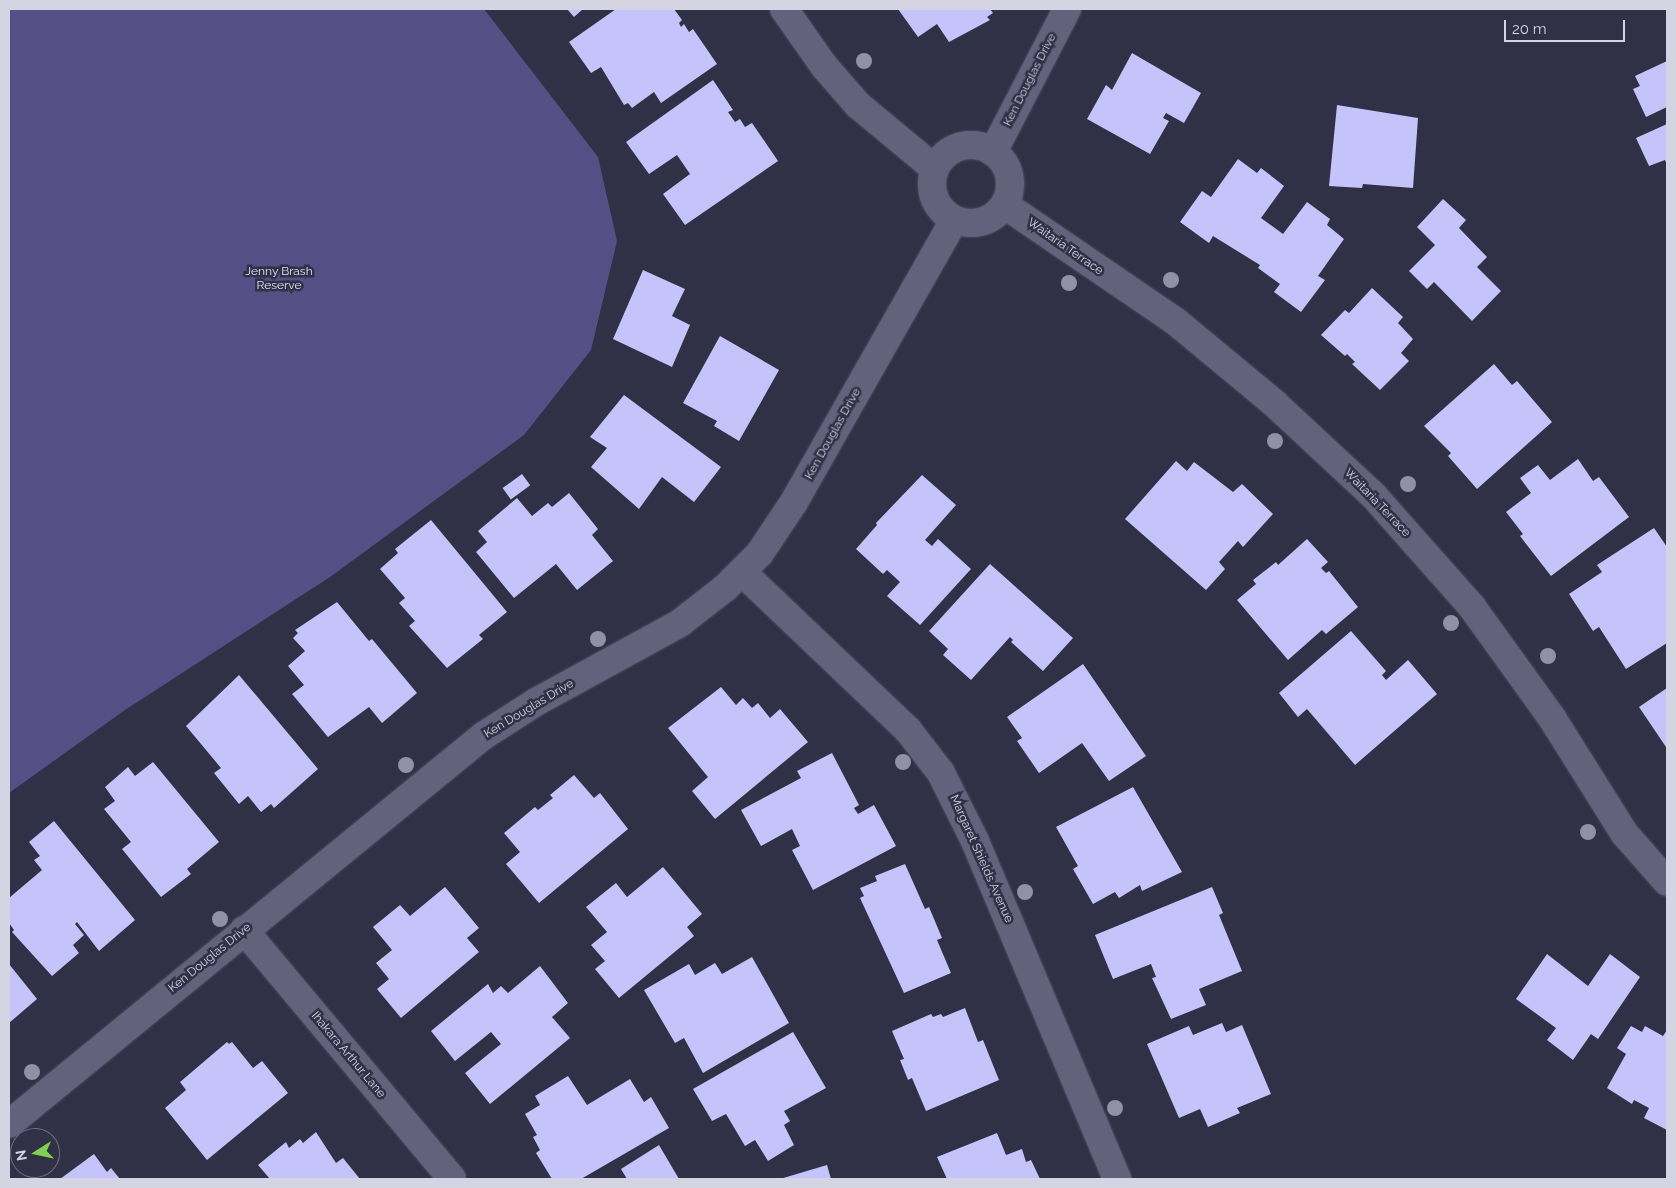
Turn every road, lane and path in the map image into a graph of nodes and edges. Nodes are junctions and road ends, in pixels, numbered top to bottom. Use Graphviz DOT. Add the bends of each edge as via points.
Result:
graph roads {
  1 [pos="784,9"];
  2 [pos="1067,9"];
  3 [pos="993,152"];
  4 [pos="934,168"];
  5 [pos="1004,204"];
  6 [pos="954,220"];
  7 [pos="742,572"];
  8 [pos="1667,882"];
  9 [pos="244,930"];
  10 [pos="9,1124"];
  11 [pos="452,1179"];
  12 [pos="1117,1179"];
  1 -- 4 [label="street" via="824,66 858,105"];
  2 -- 3 [label="street, Ken Douglas Drive"];
  3 -- 4 [label="street" via="971,145 960,147 949,152"];
  3 -- 5 [label="street" via="1004,166 1010,182"];
  4 -- 6 [label="street" via="935,201"];
  5 -- 6 [label="street" via="988,220 978,223"];
  5 -- 8 [label="street, Waitaria Terrace" via="1175,321 1274,403 1373,495 1472,607 1552,718 1624,833"];
  6 -- 7 [label="street, Ken Douglas Drive" via="794,502 760,553"];
  7 -- 9 [label="street, Ken Douglas Drive" via="680,623 536,702 483,736"];
  7 -- 12 [label="street, Margaret Shields Avenue" via="908,730 942,773 975,841"];
  9 -- 10 [label="street, Ken Douglas Drive"];
  9 -- 11 [label="street, Ihakara Arthur Lane"];
}
